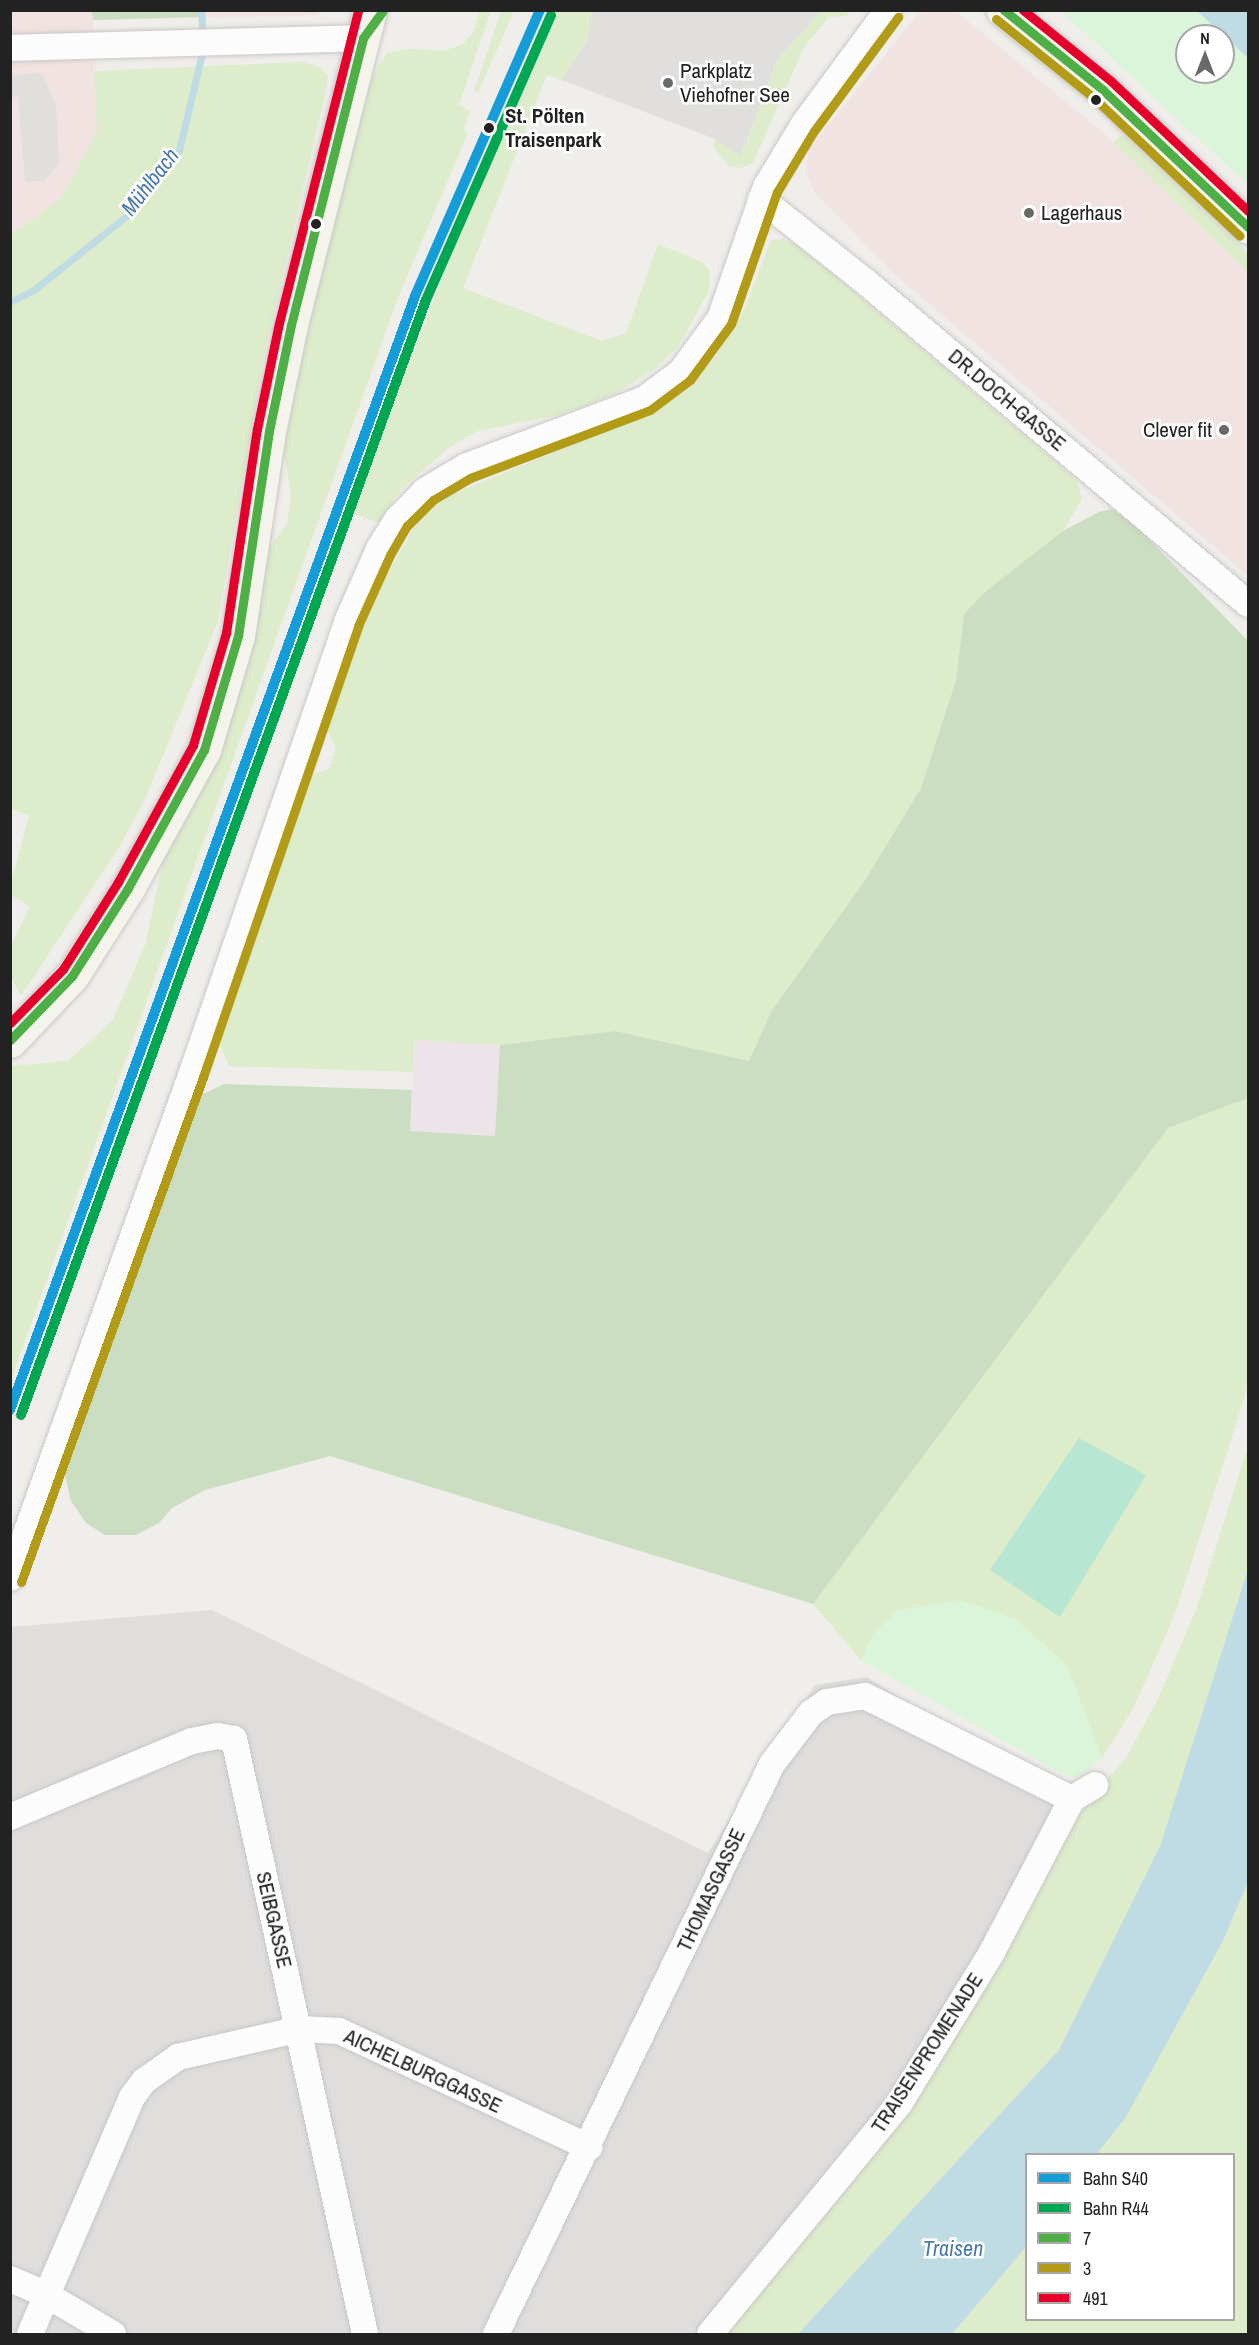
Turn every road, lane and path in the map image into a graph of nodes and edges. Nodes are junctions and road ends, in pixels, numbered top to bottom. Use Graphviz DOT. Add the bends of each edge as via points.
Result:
graph roads {
  1 [pos="888,10"];
  2 [pos="1003,10"];
  3 [pos="366,24"];
  4 [pos="10,48"];
  5 [pos="761,199"];
  6 [pos="1248,228"];
  7 [pos="1248,604"];
  8 [pos="10,1041"];
  9 [pos="10,1578"];
  10 [pos="1095,1785"];
  11 [pos="1072,1799"];
  12 [pos="10,1817"];
  13 [pos="300,2029"];
  14 [pos="589,2147"];
  15 [pos="10,2279"];
  16 [pos="45,2294"];
  17 [pos="30,2334"];
  18 [pos="113,2334"];
  19 [pos="365,2334"];
  20 [pos="496,2334"];
  21 [pos="710,2334"];
  1 -- 5 [label="street" via="804,124"];
  2 -- 6 [label="street" via="1103,90"];
  3 -- 4 [label="street" via="234,40"];
  3 -- 8 [label="street" via="280,378 238,636 204,750 129,888 72,976"];
  5 -- 7 [label="street, DR.DOCH-GASSE" via="867,283"];
  5 -- 9 [label="street" via="720,319 681,372 645,399 465,467 425,491 398,519 379,549 346,622 192,1073"];
  10 -- 11 [label="street"];
  11 -- 14 [label="street, THOMASGASSE" via="865,1696 827,1702 811,1713 772,1764"];
  11 -- 21 [label="street, TRAISENPROMENADE" via="992,1952 898,2104"];
  12 -- 13 [label="street, SEIBGASSE" via="192,1741 218,1736 234,1739"];
  13 -- 14 [label="street, AICHELBURGGASSE" via="339,2031"];
  13 -- 16 [label="street, AICHELBURGGASSE" via="178,2057 144,2081 132,2097"];
  13 -- 19 [label="street, SEIBGASSE"];
  14 -- 20 [label="street, THOMASGASSE"];
  15 -- 16 [label="street"];
  16 -- 17 [label="street, AICHELBURGGASSE"];
  16 -- 18 [label="street"];
}
